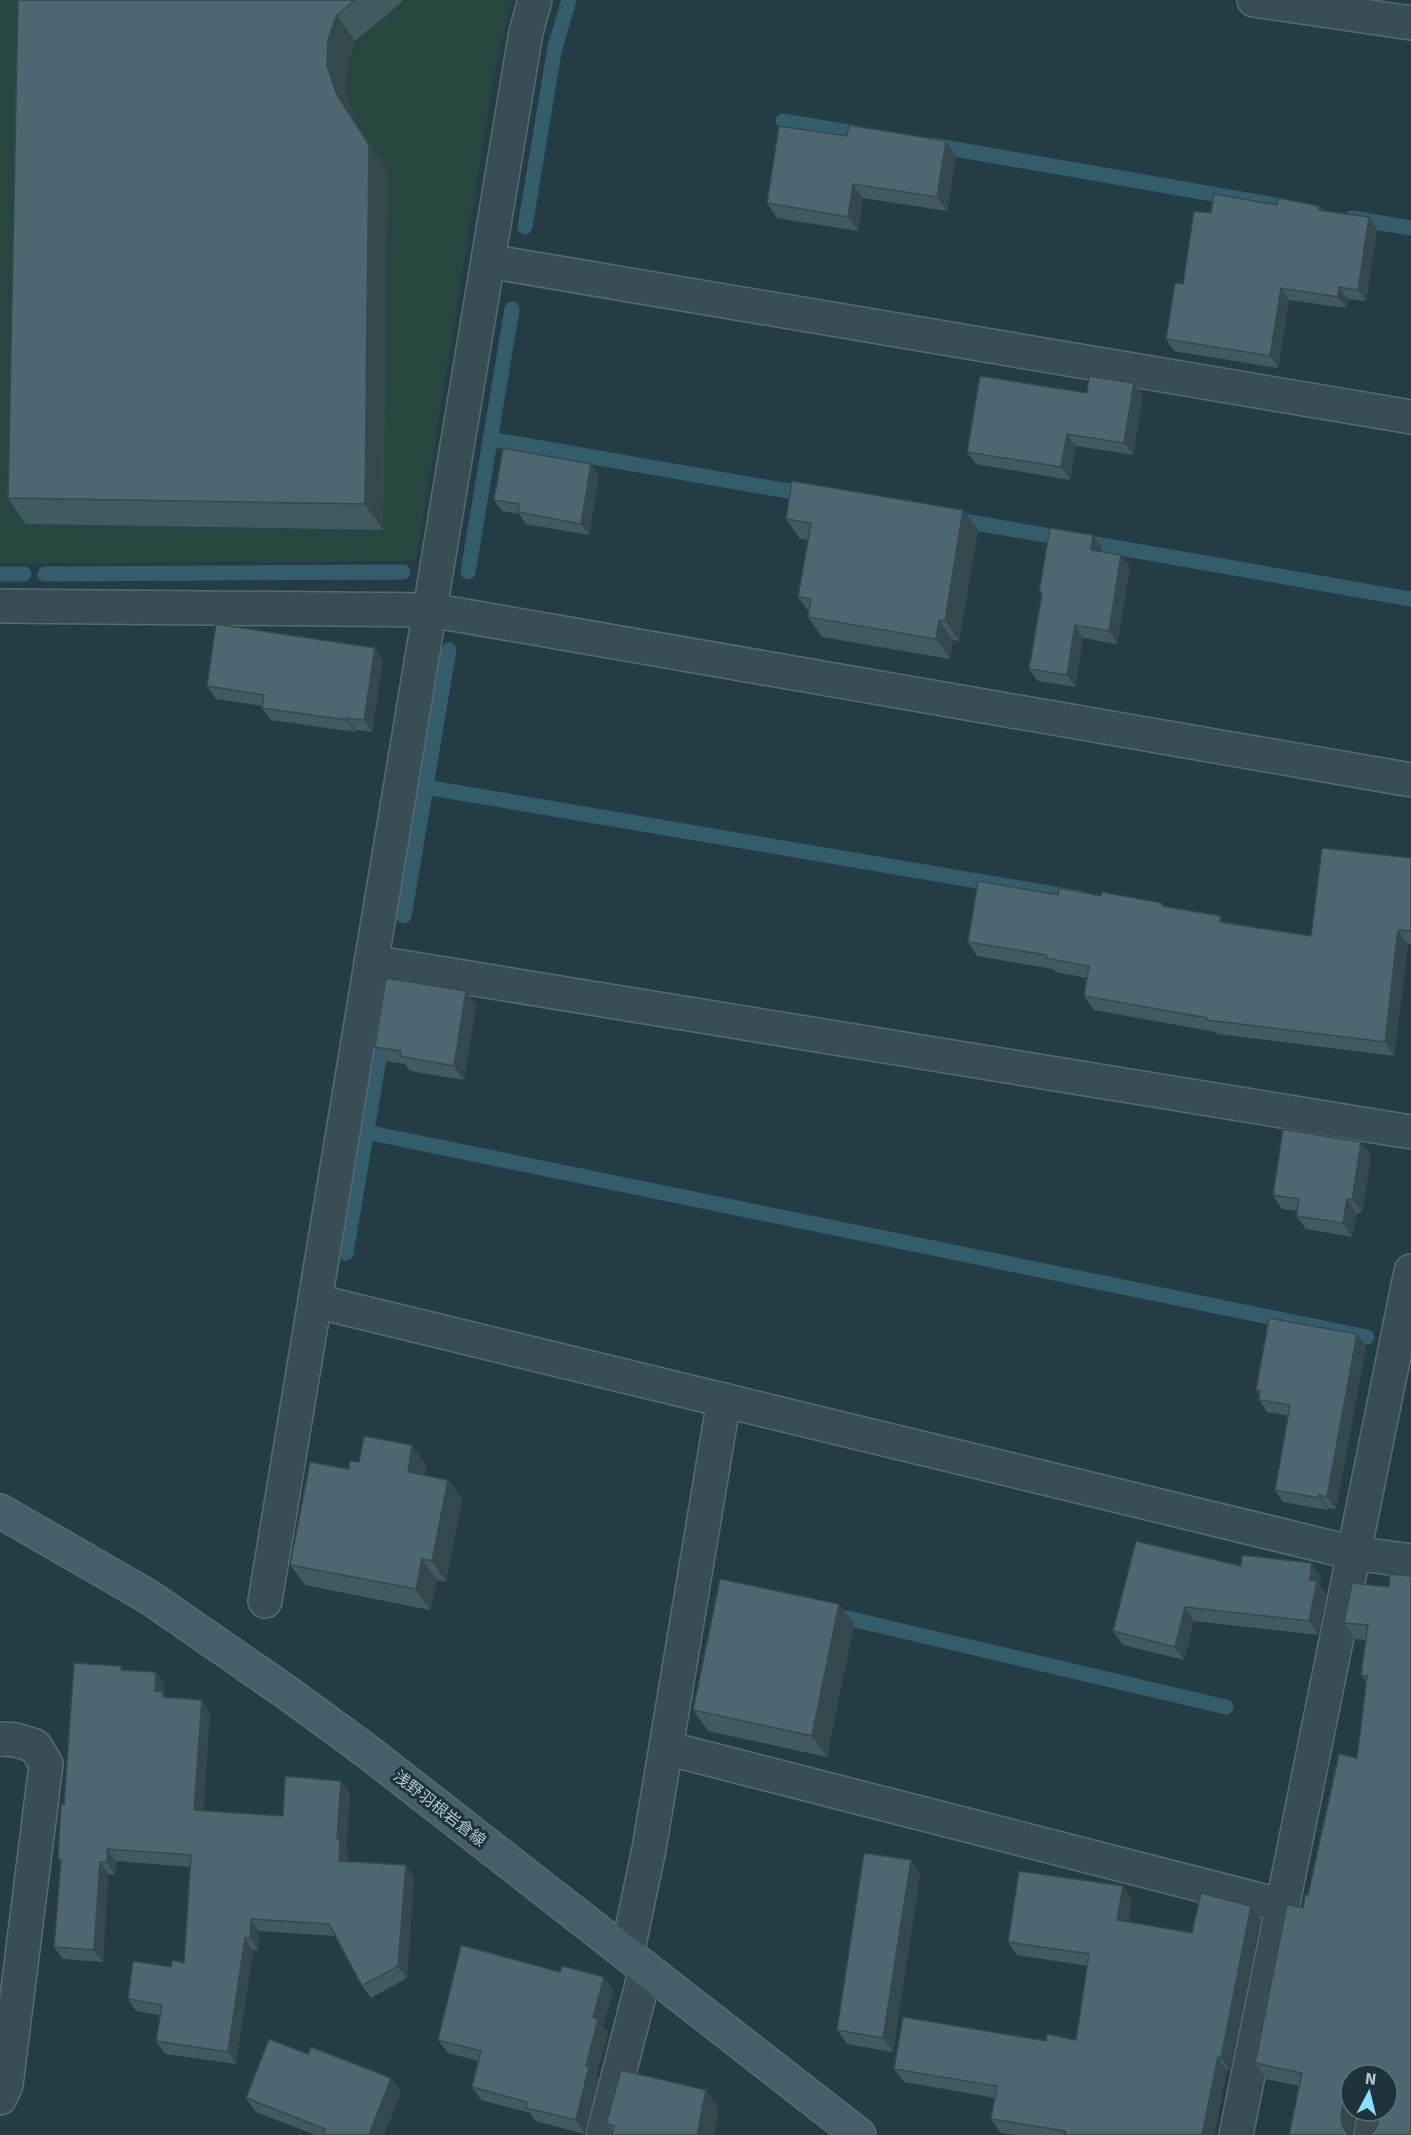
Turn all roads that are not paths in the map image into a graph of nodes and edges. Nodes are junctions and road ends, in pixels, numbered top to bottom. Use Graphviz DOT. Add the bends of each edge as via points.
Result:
graph roads {
  1 [pos="535,0"];
  2 [pos="1254,0"];
  3 [pos="1411,23"];
  4 [pos="488,261"];
  5 [pos="1411,417"];
  6 [pos="0,606"];
  7 [pos="430,610"];
  8 [pos="1411,780"];
  9 [pos="371,962"];
  10 [pos="1411,1132"];
  11 [pos="1411,1271"];
  12 [pos="315,1300"];
  13 [pos="724,1400"];
  14 [pos="0,1511"];
  15 [pos="1354,1552"];
  16 [pos="1411,1561"];
  17 [pos="265,1600"];
  18 [pos="0,1738"];
  19 [pos="666,1748"];
  20 [pos="1283,1906"];
  21 [pos="636,1961"];
  22 [pos="0,2098"];
  23 [pos="603,2135"];
  24 [pos="859,2135"];
  25 [pos="1236,2135"];
  1 -- 4 [label="street" via="526,32"];
  2 -- 3 [label="street"];
  4 -- 5 [label="street"];
  4 -- 7 [label="street"];
  6 -- 7 [label="street"];
  7 -- 8 [label="street"];
  7 -- 9 [label="street"];
  9 -- 10 [label="street"];
  9 -- 12 [label="street"];
  11 -- 15 [label="street"];
  12 -- 13 [label="street"];
  12 -- 17 [label="street"];
  13 -- 15 [label="street"];
  13 -- 19 [label="street"];
  14 -- 21 [label="main road, 浅野羽根岩倉線" via="149,1597 289,1694"];
  15 -- 16 [label="street"];
  15 -- 20 [label="street"];
  18 -- 22 [label="street" via="35,1746 46,1764 6,2085"];
  19 -- 20 [label="street"];
  19 -- 21 [label="street"];
  20 -- 25 [label="street"];
  21 -- 23 [label="street"];
  21 -- 24 [label="main road, 浅野羽根岩倉線"];
}
